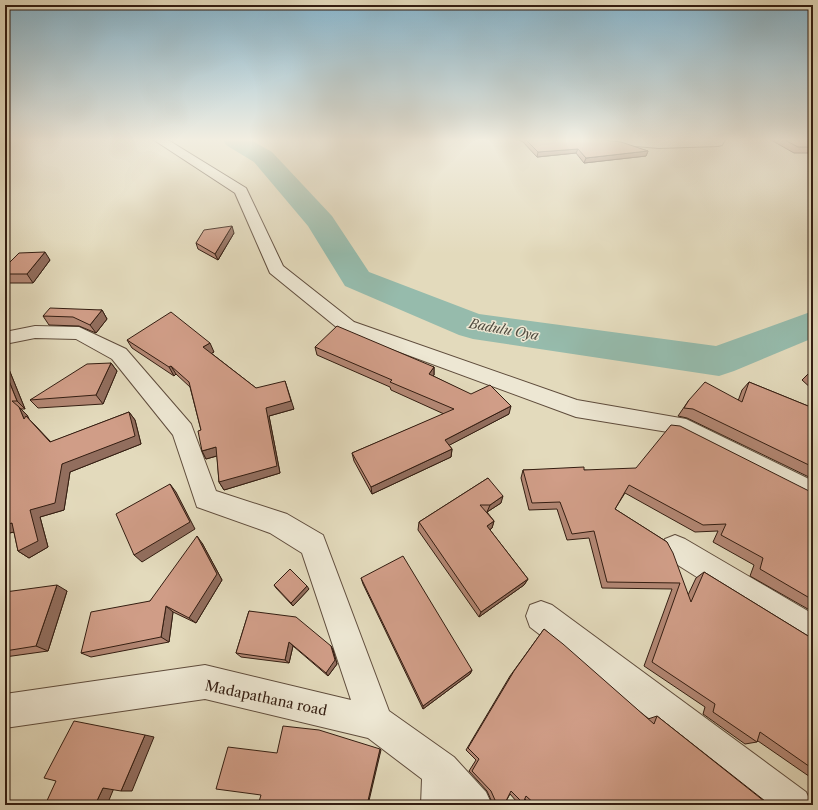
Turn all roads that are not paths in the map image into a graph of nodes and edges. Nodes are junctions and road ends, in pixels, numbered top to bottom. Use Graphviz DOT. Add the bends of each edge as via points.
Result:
graph roads {
  1 [pos="220,178"];
  2 [pos="5,338"];
  3 [pos="813,493"];
  4 [pos="675,548"];
  5 [pos="541,616"];
  6 [pos="813,632"];
  7 [pos="5,711"];
  8 [pos="376,723"];
  9 [pos="441,788"];
  10 [pos="473,805"];
  11 [pos="794,805"];
  1 -- 3 [label="street" via="241,191 276,269 347,326 576,408 678,425"];
  2 -- 8 [label="street" via="35,332 79,333 119,354 183,432 206,499 278,523 313,544"];
  4 -- 6 [label="street"];
  5 -- 11 [label="street"];
  7 -- 8 [label="street, Madapathana road" via="205,682"];
  8 -- 9 [label="street, Madapathana road"];
  9 -- 10 [label="street, Madapathana road"];
}
